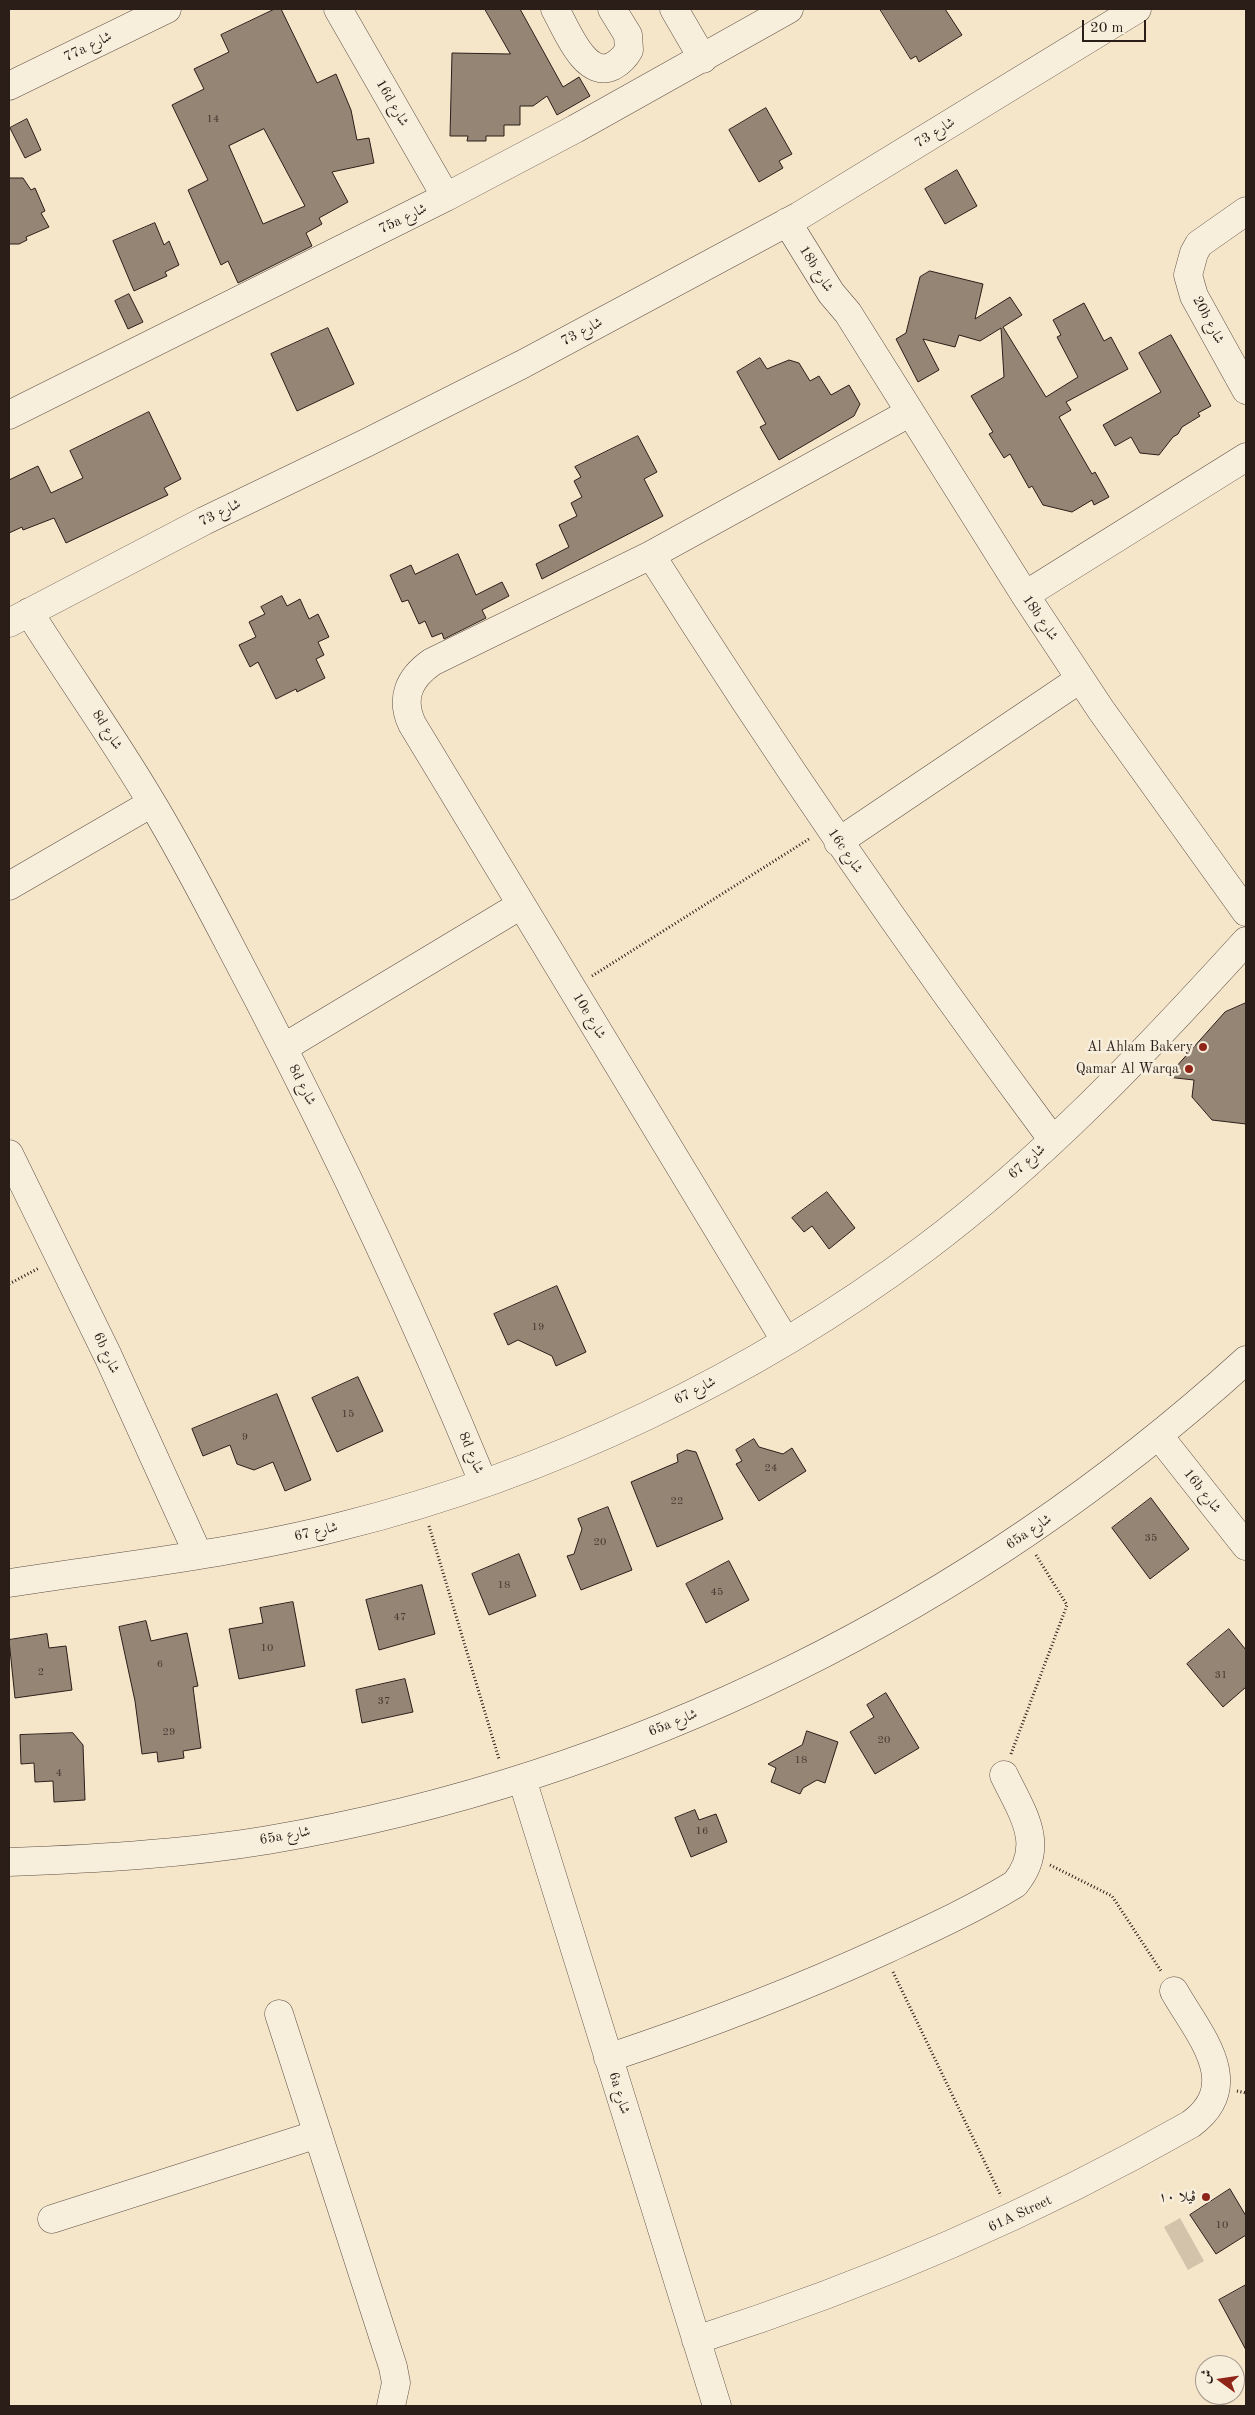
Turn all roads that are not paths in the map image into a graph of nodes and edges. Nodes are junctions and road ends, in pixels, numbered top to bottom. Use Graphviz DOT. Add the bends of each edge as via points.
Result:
graph roads {
  1 [pos="167,9"];
  2 [pos="338,9"];
  3 [pos="556,9"];
  4 [pos="612,9"];
  5 [pos="674,9"];
  6 [pos="789,9"];
  7 [pos="1137,9"];
  8 [pos="703,59"];
  9 [pos="9,86"];
  10 [pos="446,197"];
  11 [pos="1246,211"];
  12 [pos="793,219"];
  13 [pos="1246,390"];
  14 [pos="909,413"];
  15 [pos="9,415"];
  16 [pos="1246,457"];
  17 [pos="651,555"];
  18 [pos="1024,595"];
  19 [pos="26,614"];
  20 [pos="1080,679"];
  21 [pos="152,803"];
  22 [pos="833,834"];
  23 [pos="9,886"];
  24 [pos="521,904"];
  25 [pos="1246,912"];
  26 [pos="1246,941"];
  27 [pos="283,1048"];
  28 [pos="1052,1139"];
  29 [pos="9,1154"];
  30 [pos="785,1340"];
  31 [pos="1246,1360"];
  32 [pos="1159,1436"];
  33 [pos="483,1482"];
  34 [pos="1246,1546"];
  35 [pos="198,1554"];
  36 [pos="9,1583"];
  37 [pos="1004,1774"];
  38 [pos="514,1782"];
  39 [pos="9,1862"];
  40 [pos="1174,1991"];
  41 [pos="279,2014"];
  42 [pos="608,2058"];
  43 [pos="318,2134"];
  44 [pos="52,2219"];
  45 [pos="696,2340"];
  46 [pos="391,2406"];
  47 [pos="717,2406"];
  1 -- 9 [label="street, 77a شارع"];
  2 -- 10 [label="street, 16d شارع"];
  3 -- 4 [label="street" via="582,56 595,67 603,69 620,61 629,50 628,36"];
  5 -- 8 [label="street"];
  6 -- 8 [label="street, 75a شارع"];
  7 -- 12 [label="street, شارع 73"];
  8 -- 10 [label="street, 75a شارع"];
  10 -- 15 [label="street, 75a شارع"];
  11 -- 13 [label="street, 20b شارع" via="1200,244 1188,274 1194,296"];
  12 -- 14 [label="street, 18b شارع" via="832,293 848,313"];
  12 -- 19 [label="street, شارع 73" via="523,364 204,521"];
  14 -- 17 [label="street"];
  14 -- 18 [label="street, 18b شارع"];
  16 -- 18 [label="street"];
  17 -- 22 [label="street, 16c شارع"];
  17 -- 24 [label="street, 10e شارع" via="432,662 413,678 408,689 407,713 412,724"];
  18 -- 20 [label="street, 18b شارع"];
  19 -- 21 [label="street, 8d شارع" via="90,703"];
  20 -- 22 [label="street"];
  20 -- 25 [label="street, 18b شارع"];
  21 -- 23 [label="street"];
  21 -- 27 [label="street, 8d شارع"];
  22 -- 28 [label="street, 16c شارع"];
  24 -- 27 [label="street"];
  24 -- 30 [label="street, 10e شارع"];
  26 -- 28 [label="street, شارع 67" via="1123,1072"];
  27 -- 33 [label="street, 8d شارع" via="388,1261"];
  28 -- 30 [label="street, شارع 67" via="990,1196 925,1248"];
  29 -- 35 [label="street, 6b شارع" via="61,1257"];
  30 -- 33 [label="street, شارع 67" via="639,1420 563,1453"];
  31 -- 32 [label="street, 65a شارع"];
  32 -- 34 [label="street, 16b شارع"];
  32 -- 38 [label="street, 65a شارع" via="1024,1535 911,1606 761,1685 684,1720"];
  33 -- 35 [label="street, شارع 67" via="422,1504 334,1528"];
  35 -- 36 [label="street, شارع 67"];
  37 -- 42 [label="street" via="1032,1840 1026,1872 1015,1884 925,1932 770,2001"];
  38 -- 39 [label="street, 65a شارع" via="353,1823 267,1840 91,1859"];
  38 -- 42 [label="street, 6a شارع"];
  40 -- 45 [label="street, 61A Street" via="1212,2056 1217,2071 1218,2087 1204,2115 1134,2157 1011,2218 890,2272"];
  41 -- 43 [label="street"];
  42 -- 45 [label="street, 6a شارع"];
  43 -- 44 [label="street"];
  43 -- 46 [label="street" via="393,2367 396,2383"];
  45 -- 47 [label="street, 6a شارع"];
}
